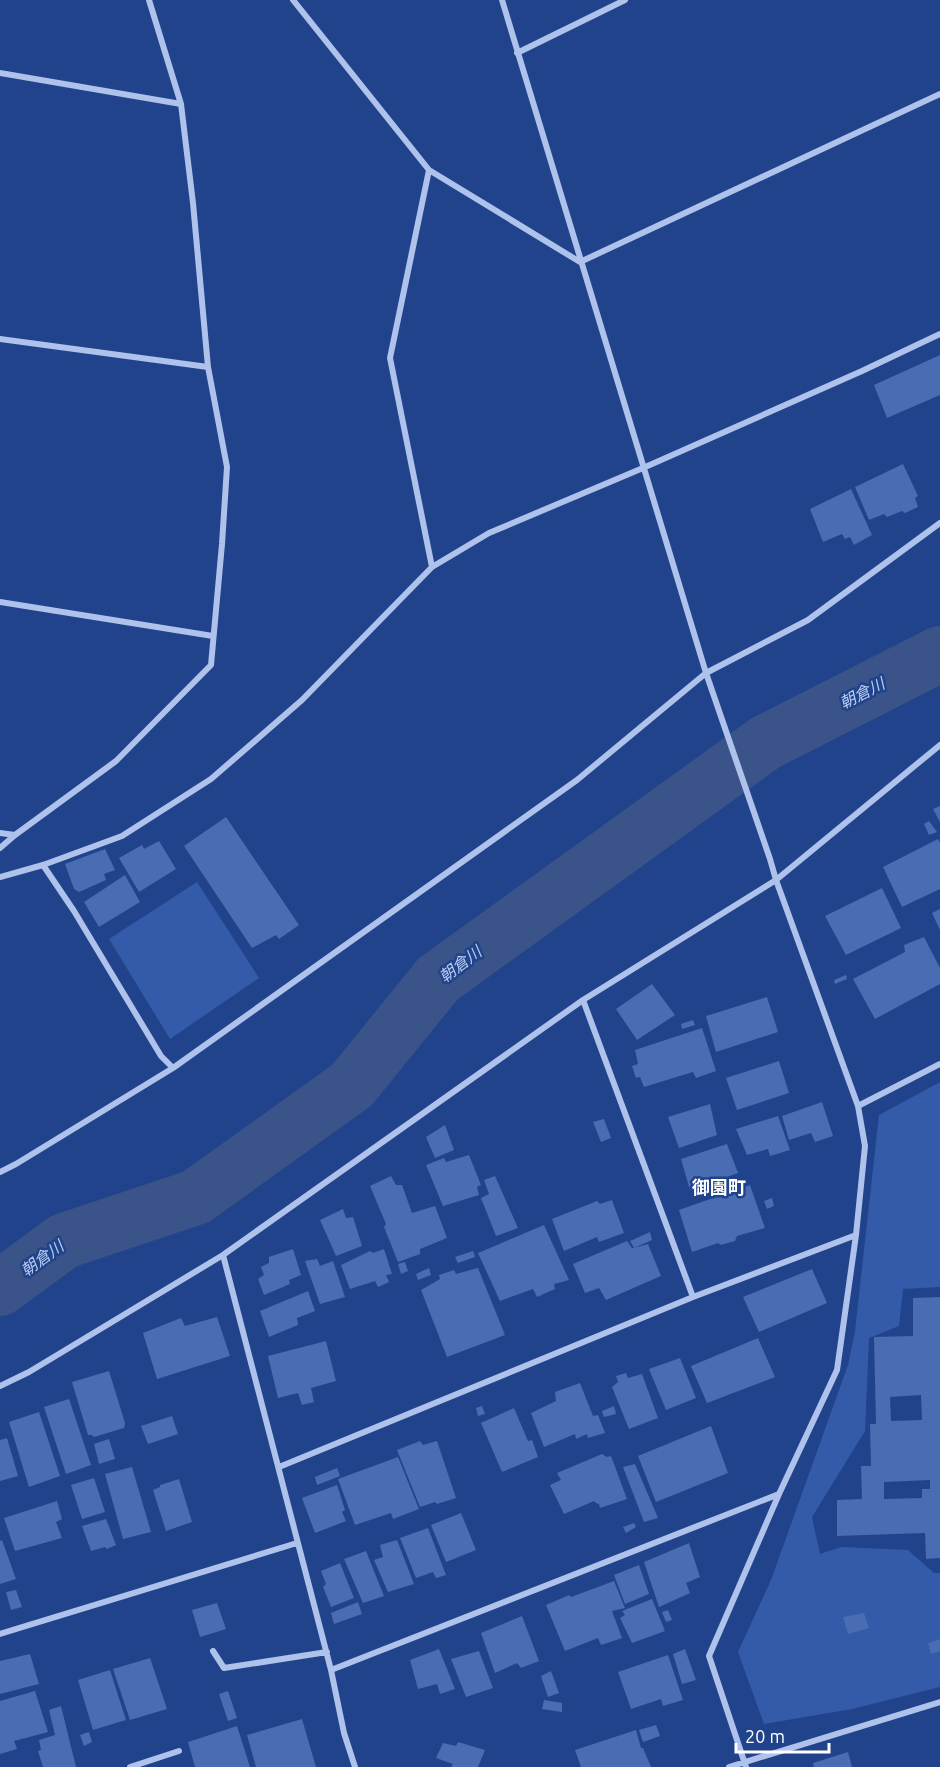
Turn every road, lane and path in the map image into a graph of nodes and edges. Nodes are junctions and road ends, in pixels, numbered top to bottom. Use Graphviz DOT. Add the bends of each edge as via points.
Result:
graph roads {
  1 [pos="149,0"];
  2 [pos="294,0"];
  3 [pos="502,0"];
  4 [pos="625,0"];
  5 [pos="517,53"];
  6 [pos="0,73"];
  7 [pos="940,94"];
  8 [pos="180,104"];
  9 [pos="429,170"];
  10 [pos="580,262"];
  11 [pos="940,334"];
  12 [pos="0,339"];
  13 [pos="208,367"];
  14 [pos="643,468"];
  15 [pos="940,524"];
  16 [pos="432,567"];
  17 [pos="0,602"];
  18 [pos="213,636"];
  19 [pos="706,674"];
  20 [pos="940,745"];
  21 [pos="0,833"];
  22 [pos="15,835"];
  23 [pos="0,848"];
  24 [pos="43,865"];
  25 [pos="0,878"];
  26 [pos="776,880"];
  27 [pos="583,1000"];
  28 [pos="940,1064"];
  29 [pos="173,1068"];
  30 [pos="858,1106"];
  31 [pos="0,1172"];
  32 [pos="856,1234"];
  33 [pos="223,1255"];
  34 [pos="693,1297"];
  35 [pos="0,1386"];
  36 [pos="279,1467"];
  37 [pos="779,1494"];
  38 [pos="297,1542"];
  39 [pos="0,1634"];
  40 [pos="213,1651"];
  41 [pos="327,1652"];
  42 [pos="331,1670"];
  43 [pos="940,1701"];
  44 [pos="179,1751"];
  45 [pos="745,1765"];
  46 [pos="130,1767"];
  47 [pos="355,1767"];
  48 [pos="729,1767"];
  1 -- 8 [label="street"];
  2 -- 9 [label="street"];
  3 -- 5 [label="street"];
  4 -- 5 [label="street"];
  5 -- 10 [label="street"];
  6 -- 8 [label="street"];
  7 -- 10 [label="street"];
  8 -- 13 [label="street"];
  9 -- 10 [label="street"];
  9 -- 16 [label="street" via="390,358"];
  10 -- 14 [label="street"];
  11 -- 14 [label="street"];
  12 -- 13 [label="street"];
  13 -- 18 [label="street" via="227,467"];
  14 -- 16 [label="street" via="489,532"];
  14 -- 19 [label="street"];
  15 -- 19 [label="street" via="808,620"];
  16 -- 24 [label="street" via="302,700 211,779 122,836"];
  17 -- 18 [label="street"];
  18 -- 22 [label="street" via="211,665 116,761"];
  19 -- 26 [label="street"];
  19 -- 29 [label="street" via="577,780"];
  20 -- 26 [label="street"];
  21 -- 22 [label="street"];
  22 -- 23 [label="street"];
  24 -- 25 [label="street"];
  24 -- 29 [label="street" via="75,911 161,1056"];
  26 -- 27 [label="street"];
  26 -- 30 [label="street"];
  27 -- 33 [label="street"];
  27 -- 34 [label="street"];
  28 -- 30 [label="street"];
  29 -- 31 [label="street"];
  30 -- 32 [label="street" via="866,1146"];
  32 -- 34 [label="street"];
  32 -- 37 [label="street" via="837,1370"];
  33 -- 35 [label="street"];
  33 -- 36 [label="street"];
  34 -- 36 [label="street"];
  36 -- 38 [label="street"];
  37 -- 42 [label="street"];
  37 -- 45 [label="street" via="709,1656"];
  38 -- 39 [label="street"];
  38 -- 41 [label="street"];
  40 -- 41 [label="street" via="224,1668"];
  41 -- 42 [label="street"];
  42 -- 47 [label="street"];
  43 -- 45 [label="street"];
  44 -- 46 [label="street"];
  45 -- 48 [label="street"];
}
